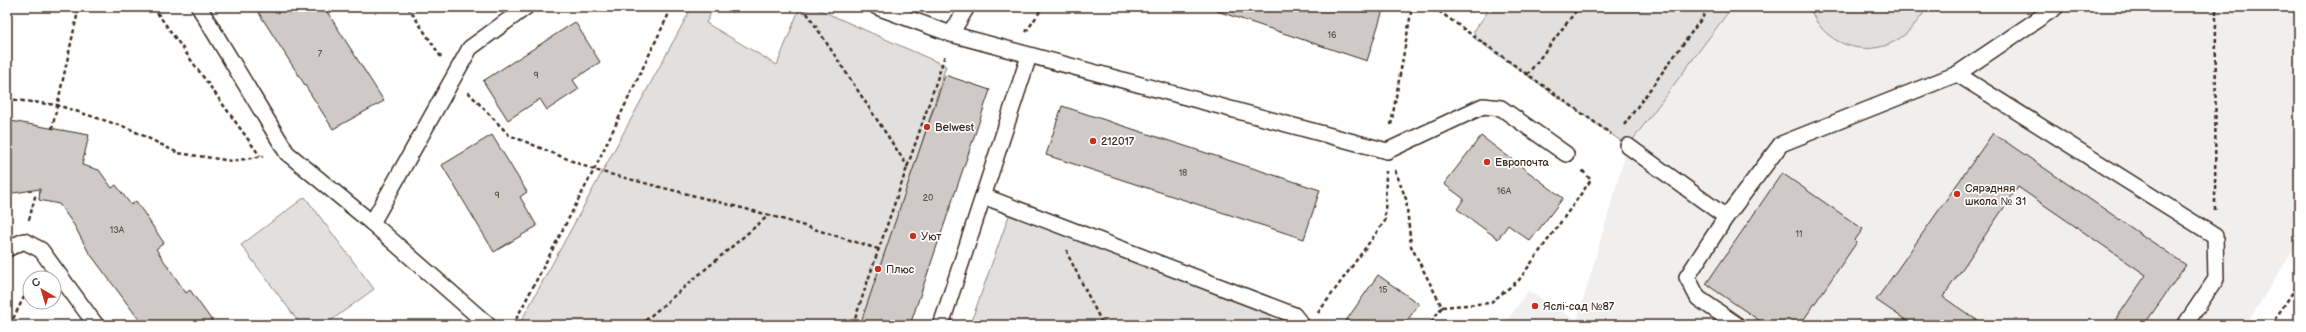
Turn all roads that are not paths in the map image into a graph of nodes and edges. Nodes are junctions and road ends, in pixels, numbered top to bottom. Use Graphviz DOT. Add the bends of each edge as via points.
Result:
graph roads {
  1 [pos="199,7"];
  2 [pos="526,7"];
  3 [pos="877,7"];
  4 [pos="967,7"];
  5 [pos="2056,7"];
  6 [pos="951,34"];
  7 [pos="1028,56"];
  8 [pos="1957,74"];
  9 [pos="1628,146"];
  10 [pos="1566,154"];
  11 [pos="983,196"];
  12 [pos="1726,217"];
  13 [pos="372,223"];
  14 [pos="7,249"];
  15 [pos="1308,322"];
  16 [pos="96,325"];
  17 [pos="488,325"];
  18 [pos="941,325"];
  19 [pos="1738,325"];
  20 [pos="2185,325"];
  1 -- 13 [label="lane" via="287,153"];
  2 -- 13 [label="lane" via="470,48"];
  3 -- 6 [label="lane"];
  4 -- 6 [label="lane"];
  5 -- 8 [label="lane"];
  6 -- 7 [label="lane"];
  7 -- 10 [label="lane" via="1387,151 1483,106 1501,108"];
  7 -- 11 [label="lane"];
  8 -- 12 [label="lane" via="1781,144"];
  8 -- 20 [label="lane" via="2215,236 2216,279"];
  9 -- 12 [label="lane"];
  11 -- 15 [label="lane"];
  11 -- 18 [label="lane"];
  12 -- 19 [label="lane" via="1687,276 1698,298"];
  13 -- 17 [label="lane"];
  14 -- 16 [label="lane" via="24,241 40,250"];
}
